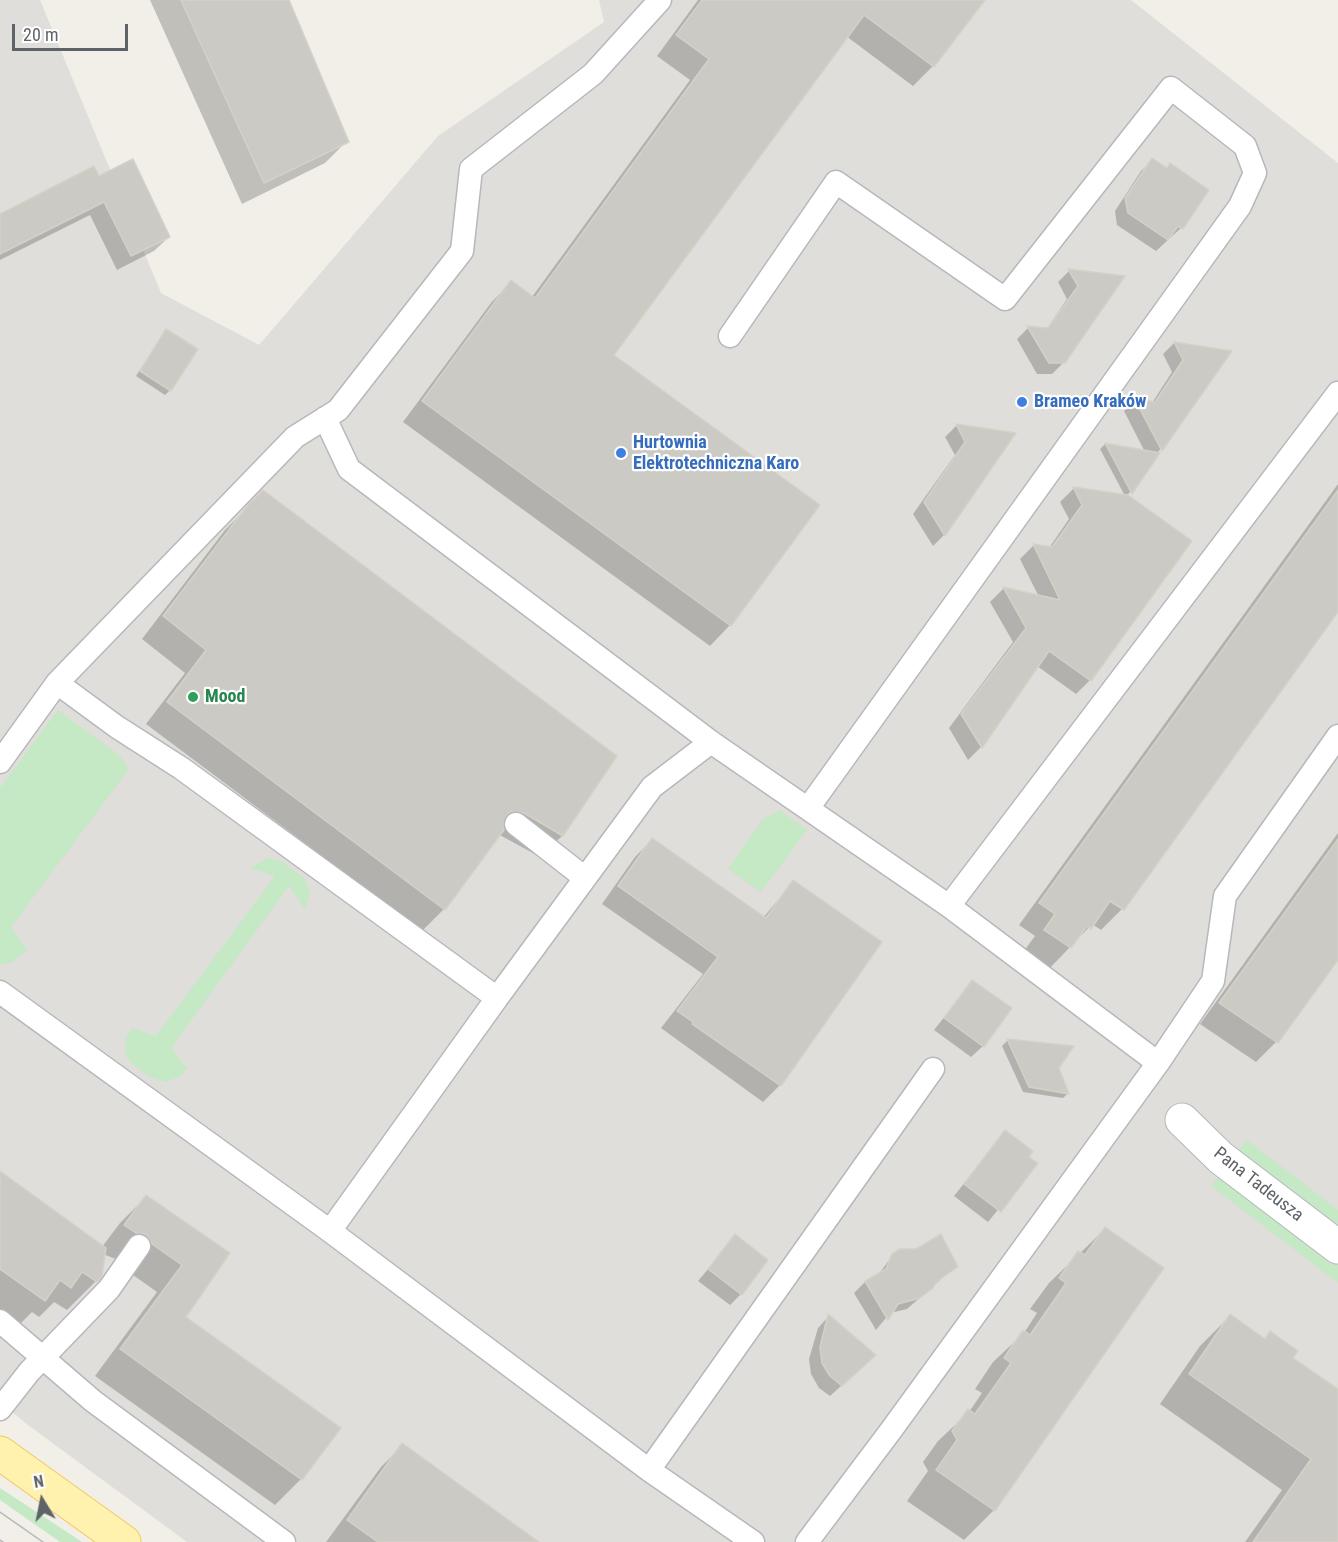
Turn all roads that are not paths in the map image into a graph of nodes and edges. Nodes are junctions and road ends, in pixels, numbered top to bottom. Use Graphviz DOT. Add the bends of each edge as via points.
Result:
graph roads {
  1 [pos="660,0"];
  2 [pos="730,336"];
  3 [pos="1338,393"];
  4 [pos="325,418"];
  5 [pos="57,683"];
  6 [pos="1338,736"];
  7 [pos="711,742"];
  8 [pos="0,762"];
  9 [pos="809,807"];
  10 [pos="516,824"];
  11 [pos="585,878"];
  12 [pos="949,906"];
  13 [pos="0,992"];
  14 [pos="497,998"];
  15 [pos="1158,1063"];
  16 [pos="933,1070"];
  17 [pos="1182,1120"];
  18 [pos="330,1231"];
  19 [pos="139,1246"];
  20 [pos="1338,1247"];
  21 [pos="0,1321"];
  22 [pos="42,1357"];
  23 [pos="0,1409"];
  24 [pos="0,1453"];
  25 [pos="649,1470"];
  26 [pos="124,1542"];
  27 [pos="284,1542"];
  28 [pos="753,1542"];
  29 [pos="807,1542"];
  1 -- 4 [label="lane" via="593,74 471,169 462,251 338,410"];
  2 -- 9 [label="lane" via="836,182 1005,299 1171,88 1245,146 1255,174 1240,206"];
  3 -- 12 [label="lane"];
  4 -- 5 [label="lane" via="295,437"];
  4 -- 7 [label="lane" via="349,469"];
  5 -- 8 [label="lane"];
  5 -- 14 [label="lane" via="181,768"];
  6 -- 15 [label="lane" via="1225,896 1213,981"];
  7 -- 9 [label="lane"];
  7 -- 11 [label="lane" via="652,787"];
  9 -- 12 [label="lane"];
  10 -- 11 [label="lane"];
  11 -- 14 [label="lane"];
  12 -- 15 [label="lane"];
  13 -- 18 [label="lane"];
  14 -- 18 [label="lane"];
  15 -- 29 [label="lane"];
  16 -- 25 [label="lane"];
  17 -- 20 [label="street, Pana Tadeusza" via="1221,1158"];
  18 -- 25 [label="lane"];
  19 -- 22 [label="lane" via="109,1289"];
  21 -- 22 [label="lane"];
  22 -- 23 [label="lane"];
  22 -- 27 [label="lane" via="93,1401"];
  24 -- 26 [label="main road"];
  25 -- 28 [label="lane"];
}
